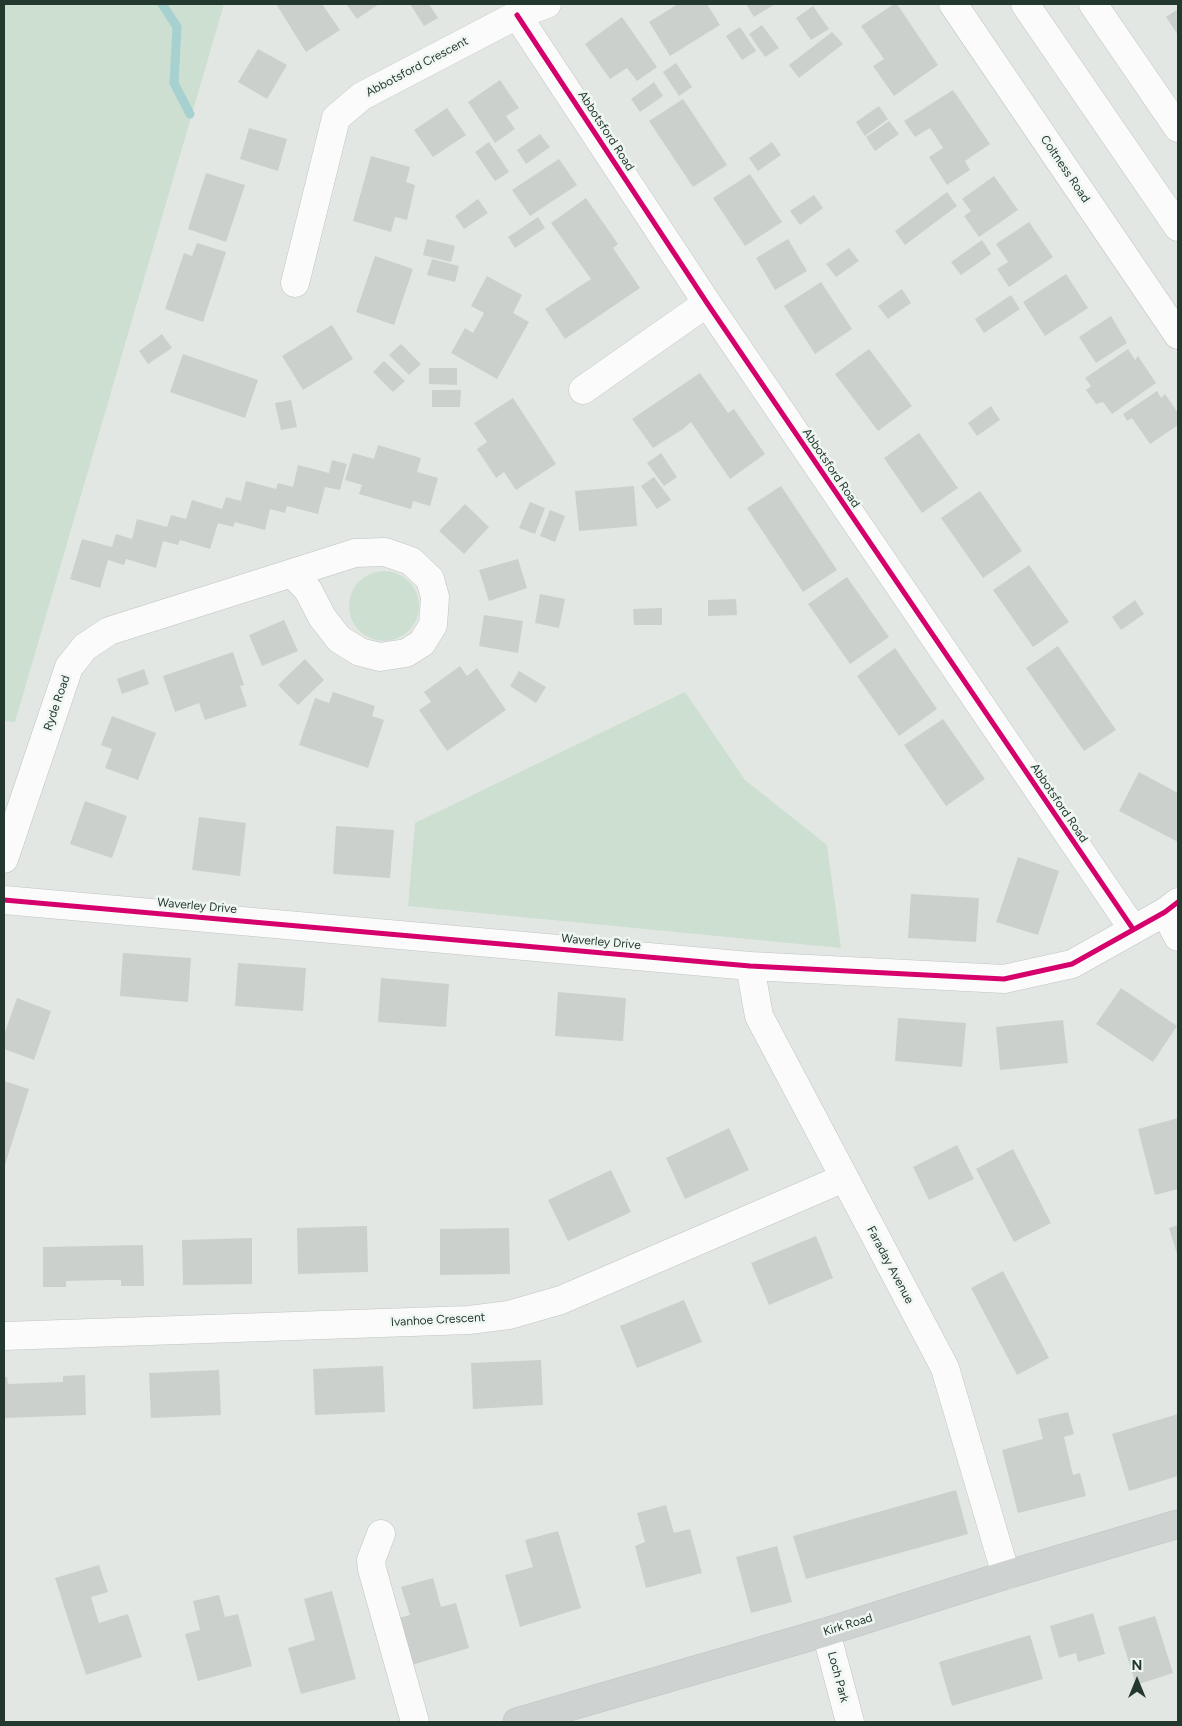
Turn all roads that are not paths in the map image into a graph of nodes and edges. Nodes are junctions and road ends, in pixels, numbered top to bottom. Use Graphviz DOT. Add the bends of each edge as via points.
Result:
graph roads {
  1 [pos="547,4"];
  2 [pos="953,4"];
  3 [pos="1025,4"];
  4 [pos="1093,4"];
  5 [pos="517,15"];
  6 [pos="1178,128"];
  7 [pos="1178,227"];
  8 [pos="295,283"];
  9 [pos="707,303"];
  10 [pos="1178,335"];
  11 [pos="583,390"];
  12 [pos="292,572"];
  13 [pos="4,859"];
  14 [pos="4,900"];
  15 [pos="1172,907"];
  16 [pos="1133,929"];
  17 [pos="1178,937"];
  18 [pos="750,966"];
  19 [pos="844,1178"];
  20 [pos="4,1336"];
  21 [pos="1178,1524"];
  22 [pos="381,1534"];
  23 [pos="1006,1575"];
  24 [pos="826,1632"];
  25 [pos="415,1722"];
  26 [pos="517,1722"];
  27 [pos="850,1722"];
  1 -- 5 [label="street, Abbotsford Crescent"];
  2 -- 10 [label="street, Coltness Road"];
  3 -- 7 [label="street"];
  4 -- 6 [label="street"];
  5 -- 8 [label="street, Abbotsford Crescent" via="362,96 336,118"];
  5 -- 9 [label="street, Abbotsford Road"];
  9 -- 11 [label="street"];
  9 -- 16 [label="street, Abbotsford Road"];
  12 -- 12 [label="street, Ryde Road" via="308,590 322,617 339,639 360,652 380,657 406,653 422,643 433,625 435,597 430,579 411,561 385,552 356,552"];
  12 -- 13 [label="street, Ryde Road" via="109,631 85,647 69,667"];
  14 -- 18 [label="street, Waverley Drive"];
  15 -- 16 [label="street, Waverley Drive"];
  15 -- 17 [label="street"];
  16 -- 18 [label="street, Waverley Drive" via="1072,964 1004,980"];
  18 -- 19 [label="street, Faraday Avenue" via="759,1016"];
  19 -- 20 [label="street, Ivanhoe Crescent" via="561,1300 509,1315 469,1320"];
  19 -- 23 [label="street, Faraday Avenue" via="945,1368"];
  21 -- 23 [label="main road, Kirk Road"];
  22 -- 25 [label="street" via="371,1560 372,1569"];
  23 -- 24 [label="main road, Kirk Road"];
  24 -- 26 [label="main road, Kirk Road"];
  24 -- 27 [label="street, Loch Park"];
}
